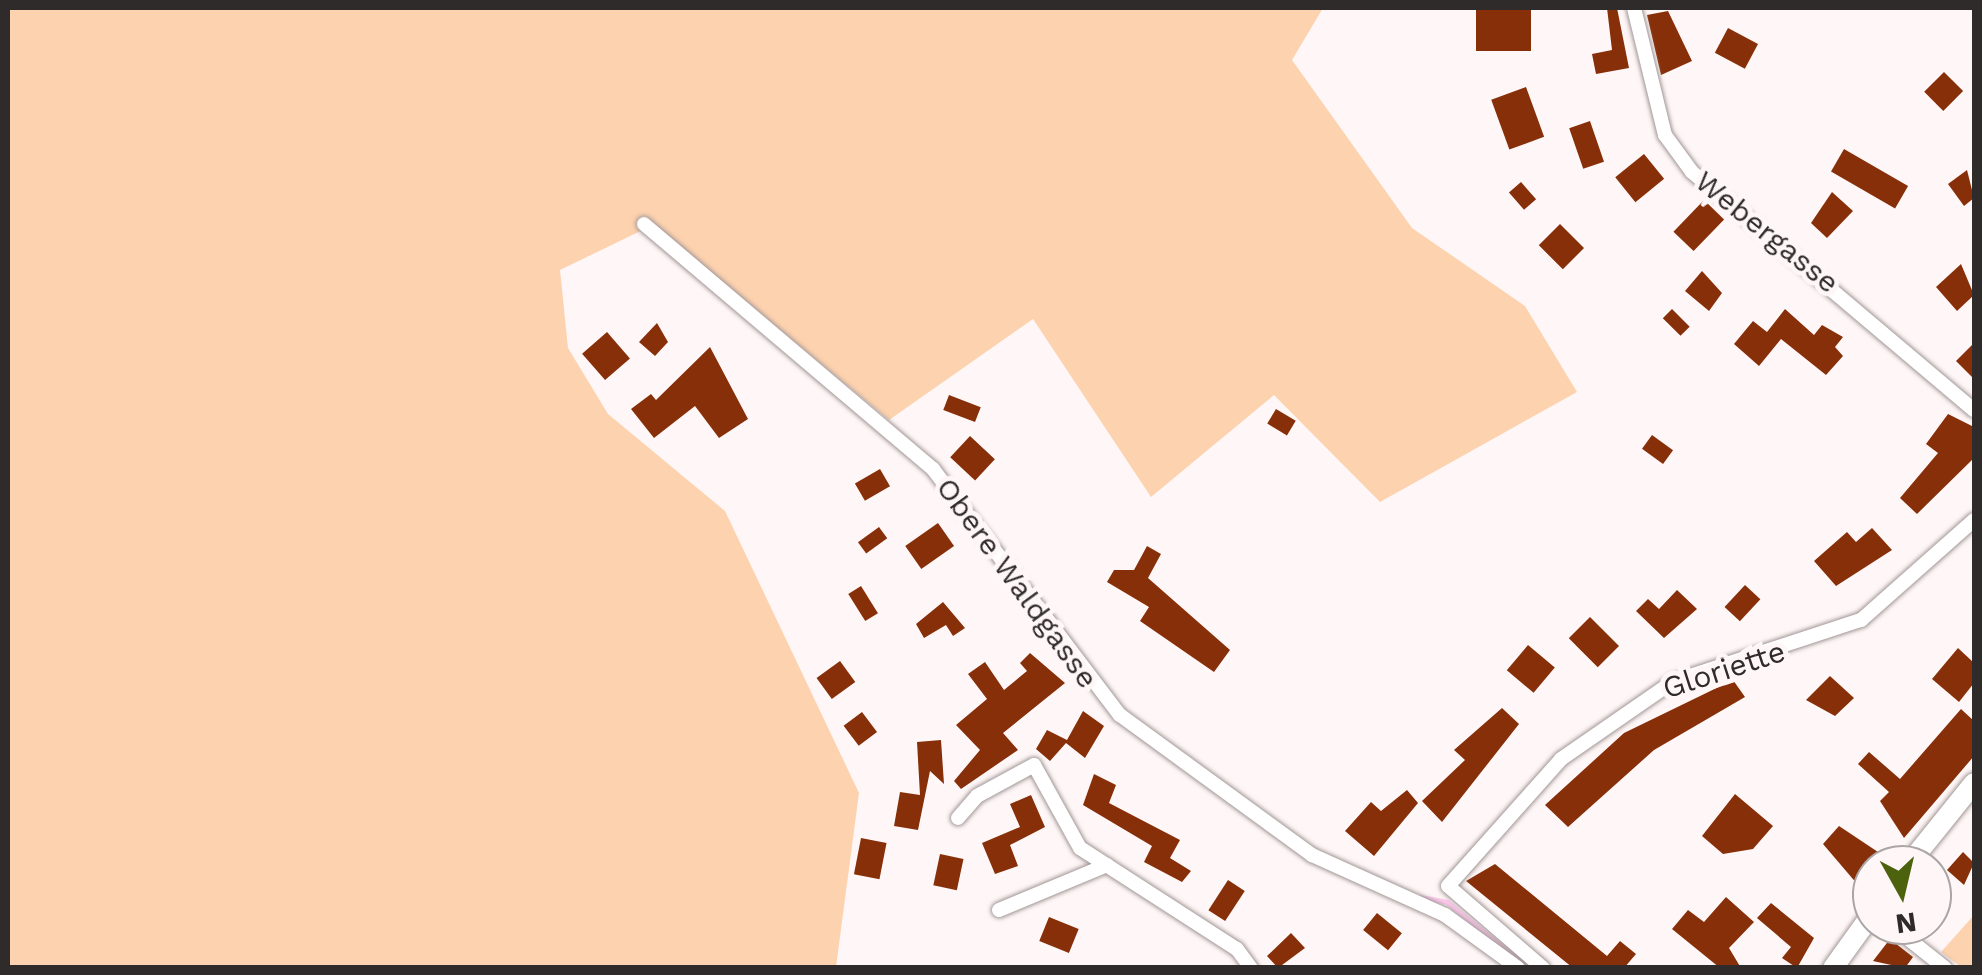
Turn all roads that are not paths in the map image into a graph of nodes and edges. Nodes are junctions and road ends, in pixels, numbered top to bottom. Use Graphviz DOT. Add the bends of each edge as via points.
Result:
graph roads {
  1 [pos="1634,8"];
  2 [pos="644,224"];
  3 [pos="1974,410"];
  4 [pos="1974,520"];
  5 [pos="1974,782"];
  6 [pos="958,818"];
  7 [pos="1924,845"];
  8 [pos="1107,865"];
  9 [pos="999,910"];
  10 [pos="1852,942"];
  11 [pos="1917,945"];
  12 [pos="1251,968"];
  13 [pos="1518,968"];
  14 [pos="1543,968"];
  15 [pos="1833,968"];
  16 [pos="1946,968"];
  1 -- 3 [label="street, Webergasse" via="1666,134 1692,172"];
  2 -- 13 [label="street, Obere Waldgasse" via="932,468 1120,715 1312,856 1445,915"];
  4 -- 14 [label="street, Gloriette" via="1862,620 1672,682 1622,709 1560,759 1448,886"];
  5 -- 7 [label="main road"];
  6 -- 8 [label="street" via="977,796 1034,765 1080,848"];
  8 -- 9 [label="street"];
  8 -- 12 [label="street"];
  10 -- 15 [label="main road"];
  11 -- 16 [label="street"];
}
